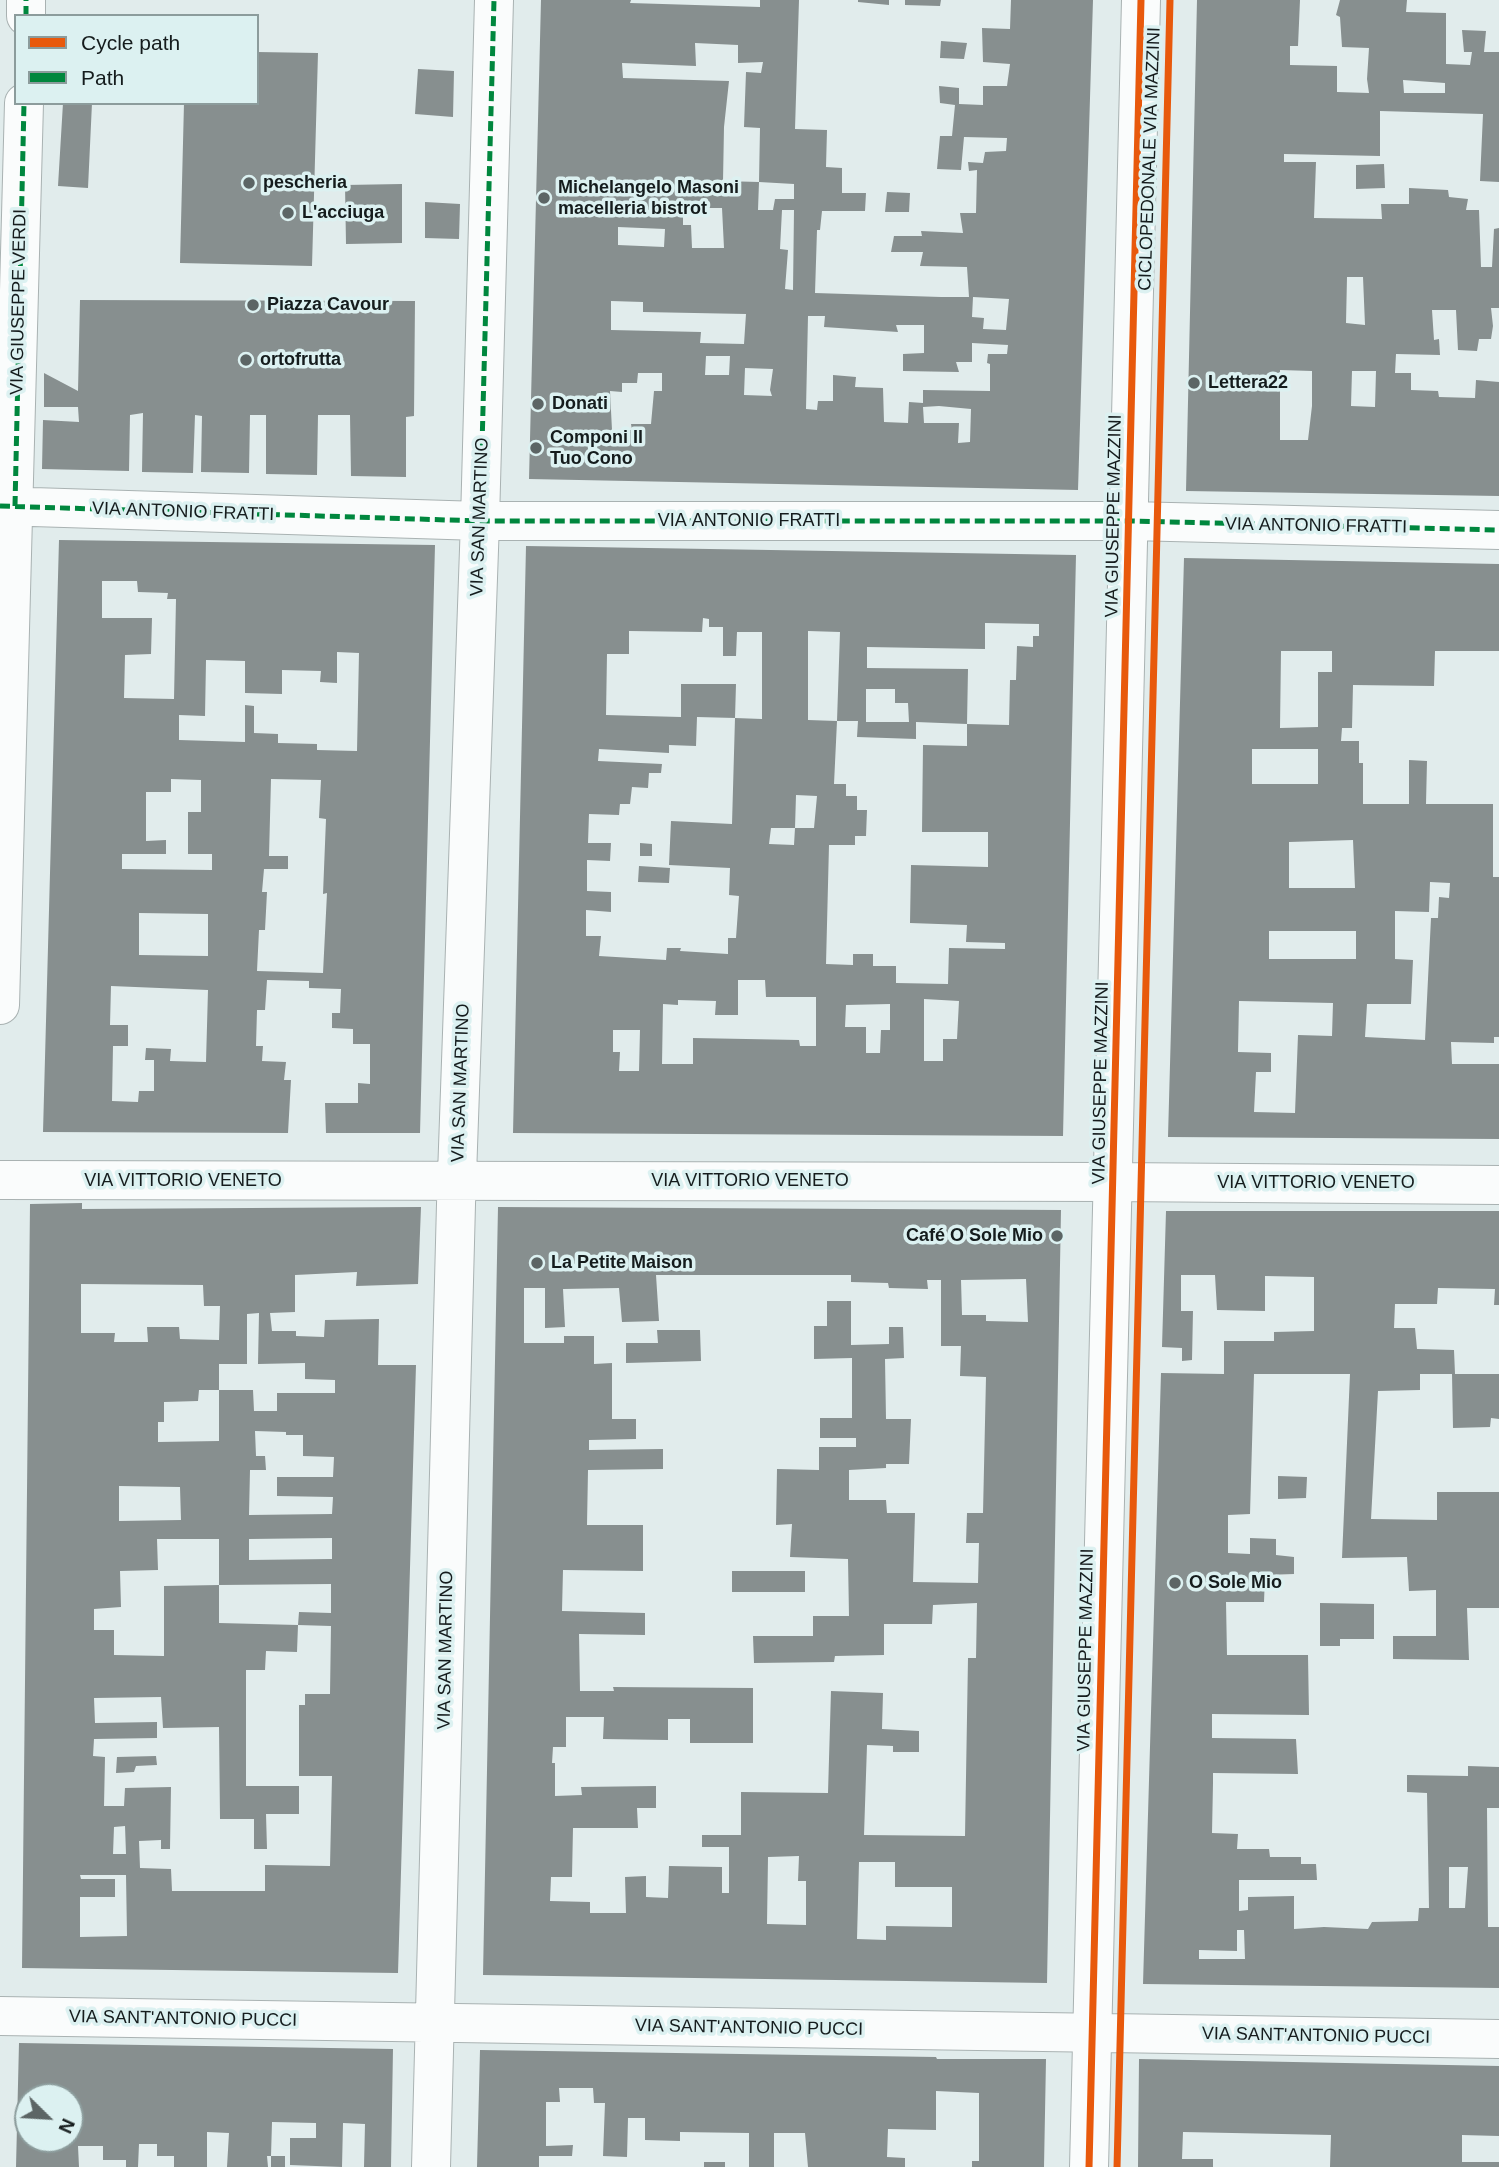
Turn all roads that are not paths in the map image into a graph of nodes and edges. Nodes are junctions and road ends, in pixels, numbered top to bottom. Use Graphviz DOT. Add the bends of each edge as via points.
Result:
graph roads {
  1 [pos="494,0"];
  2 [pos="1141,0"];
  3 [pos="24,105"];
  4 [pos="7,506"];
  5 [pos="480,521"];
  6 [pos="1130,522"];
  7 [pos="1499,530"];
  8 [pos="0,1005"];
  9 [pos="0,1180"];
  10 [pos="458,1181"];
  11 [pos="1114,1182"];
  12 [pos="1499,1185"];
  13 [pos="0,2016"];
  14 [pos="436,2023"];
  15 [pos="1093,2032"];
  16 [pos="1499,2039"];
  17 [pos="431,2167"];
  18 [pos="1089,2167"];
  1 -- 5 [label="street, VIA SAN MARTINO"];
  2 -- 6 [label="street, VIA GIUSEPPE MAZZINI"];
  3 -- 4 [label="street, VIA GIUSEPPE VERDI"];
  4 -- 5 [label="street, VIA ANTONIO FRATTI"];
  4 -- 8 [label="street, VIA GIUSEPPE VERDI"];
  5 -- 6 [label="street, VIA ANTONIO FRATTI"];
  5 -- 10 [label="street, VIA SAN MARTINO"];
  6 -- 7 [label="street, VIA ANTONIO FRATTI"];
  6 -- 11 [label="street, VIA GIUSEPPE MAZZINI"];
  9 -- 10 [label="street, VIA VITTORIO VENETO"];
  10 -- 11 [label="street, VIA VITTORIO VENETO"];
  10 -- 14 [label="street, VIA SAN MARTINO"];
  11 -- 12 [label="street, VIA VITTORIO VENETO"];
  11 -- 15 [label="street, VIA GIUSEPPE MAZZINI"];
  13 -- 14 [label="street, VIA SANT'ANTONIO PUCCI"];
  14 -- 15 [label="street, VIA SANT'ANTONIO PUCCI"];
  14 -- 17 [label="street, VIA SAN MARTINO"];
  15 -- 16 [label="street, VIA SANT'ANTONIO PUCCI"];
  15 -- 18 [label="street, VIA GIUSEPPE MAZZINI"];
}
